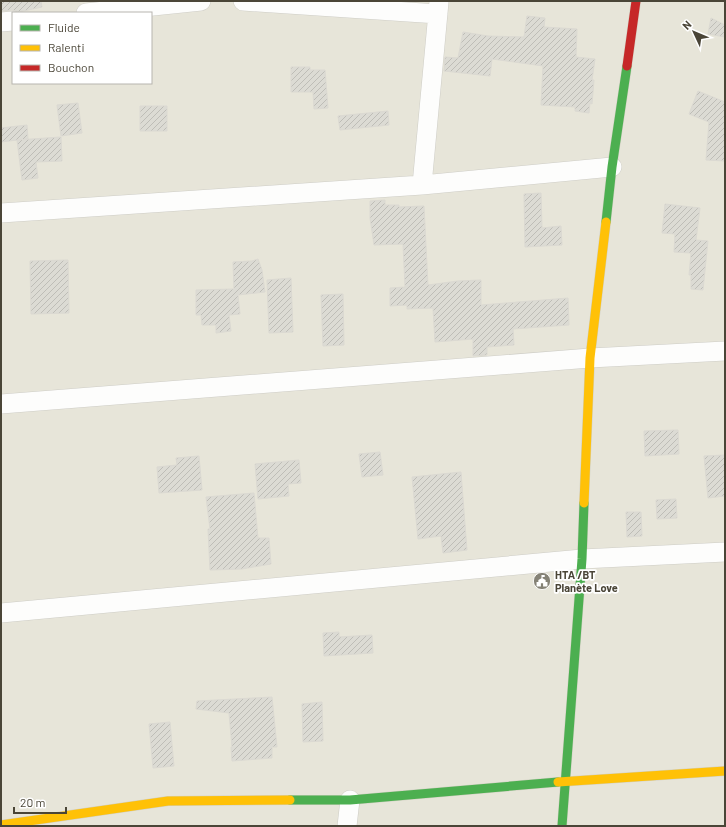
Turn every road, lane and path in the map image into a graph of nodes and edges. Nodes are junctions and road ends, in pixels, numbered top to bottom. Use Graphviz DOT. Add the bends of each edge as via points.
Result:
graph roads {
  1 [pos="201,1"];
  2 [pos="243,1"];
  3 [pos="636,1"];
  4 [pos="439,7"];
  5 [pos="96,12"];
  6 [pos="12,21"];
  7 [pos="1,22"];
  8 [pos="612,167"];
  9 [pos="422,185"];
  10 [pos="1,213"];
  11 [pos="725,351"];
  12 [pos="590,358"];
  13 [pos="1,404"];
  14 [pos="725,552"];
  15 [pos="582,559"];
  16 [pos="1,612"];
  17 [pos="725,771"];
  18 [pos="566,782"];
  19 [pos="350,800"];
  20 [pos="1,825"];
  21 [pos="347,826"];
  22 [pos="562,826"];
  1 -- 5 [label="street"];
  2 -- 4 [label="street"];
  3 -- 8 [label="street"];
  4 -- 9 [label="street"];
  6 -- 7 [label="street"];
  8 -- 9 [label="street"];
  8 -- 12 [label="street"];
  9 -- 10 [label="street"];
  11 -- 12 [label="street"];
  12 -- 13 [label="street"];
  12 -- 15 [label="street"];
  14 -- 15 [label="street"];
  15 -- 16 [label="street"];
  15 -- 18 [label="street"];
  17 -- 18 [label="street"];
  18 -- 19 [label="street"];
  18 -- 22 [label="street"];
  19 -- 20 [label="street" via="168,801"];
  19 -- 21 [label="street"];
}
